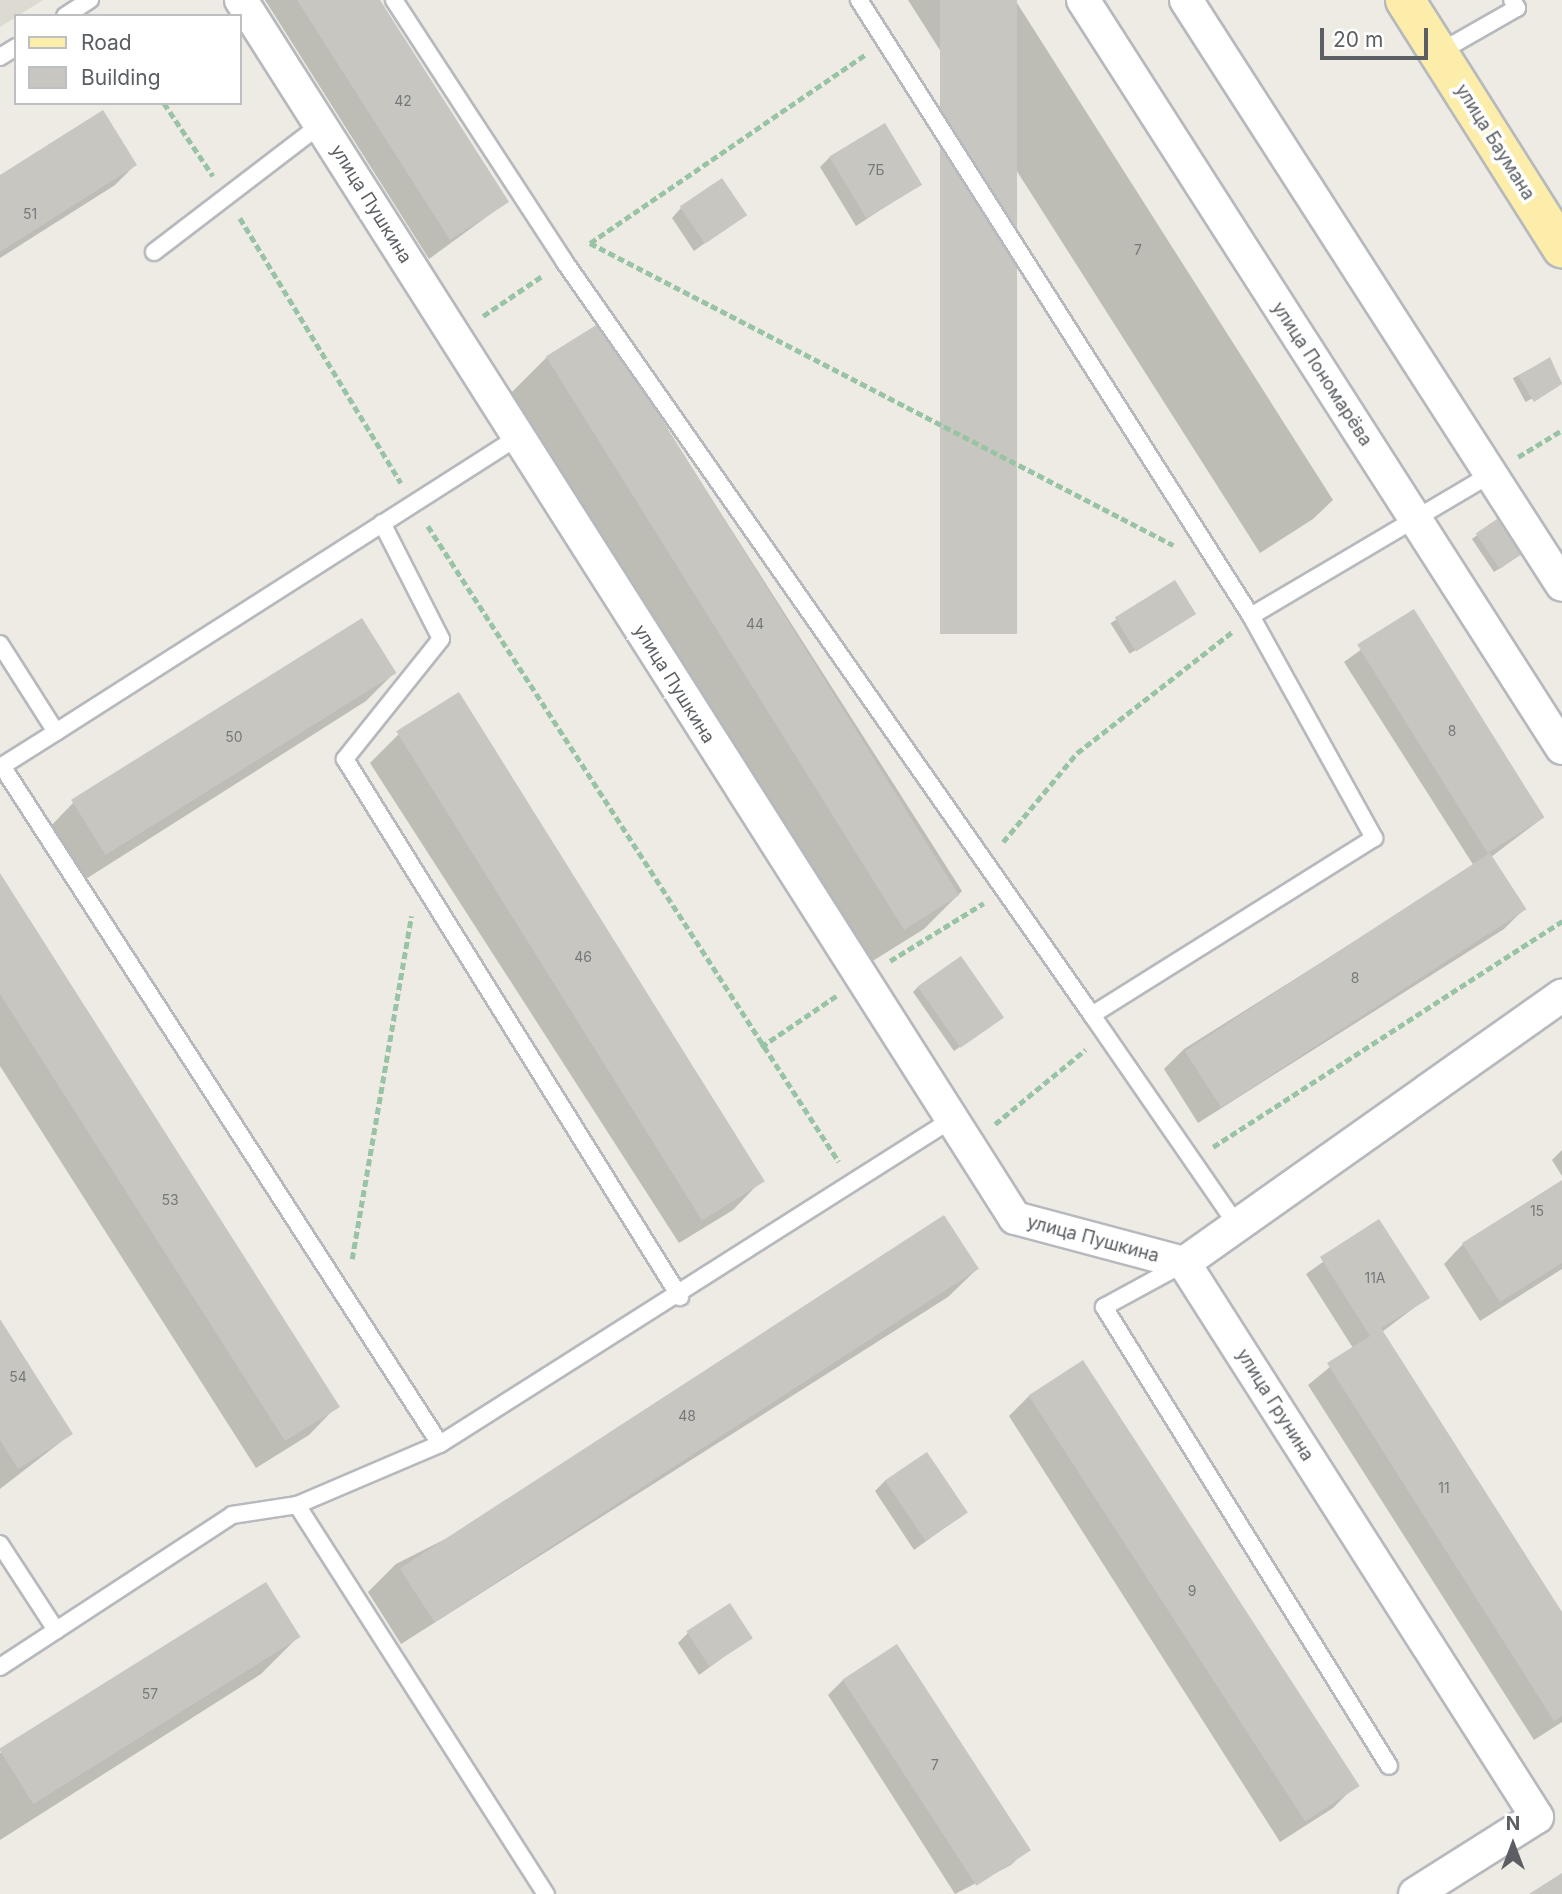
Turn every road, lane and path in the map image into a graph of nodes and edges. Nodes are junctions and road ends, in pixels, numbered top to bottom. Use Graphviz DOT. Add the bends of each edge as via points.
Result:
graph roads {
  1 [pos="90,0"];
  2 [pos="241,0"];
  3 [pos="394,0"];
  4 [pos="859,0"];
  5 [pos="1083,0"];
  6 [pos="1186,0"];
  7 [pos="1405,0"];
  8 [pos="1512,0"];
  9 [pos="68,14"];
  10 [pos="886,40"];
  11 [pos="1438,53"];
  12 [pos="165,105"];
  13 [pos="320,125"];
  14 [pos="227,197"];
  15 [pos="590,243"];
  16 [pos="1562,248"];
  17 [pos="154,252"];
  18 [pos="564,261"];
  19 [pos="479,319"];
  20 [pos="1562,430"];
  21 [pos="518,437"];
  22 [pos="1491,474"];
  23 [pos="414,503"];
  24 [pos="1417,522"];
  25 [pos="382,523"];
  26 [pos="1217,568"];
  27 [pos="1562,585"];
  28 [pos="1251,616"];
  29 [pos="0,644"];
  30 [pos="56,732"];
  31 [pos="1562,748"];
  32 [pos="1,767"];
  33 [pos="418,876"];
  34 [pos="1009,888"];
  35 [pos="1562,921"];
  36 [pos="859,979"];
  37 [pos="1562,995"];
  38 [pos="1092,1016"];
  39 [pos="1105,1034"];
  40 [pos="761,1047"];
  41 [pos="949,1121"];
  42 [pos="967,1147"];
  43 [pos="1195,1159"];
  44 [pos="853,1183"];
  45 [pos="1238,1227"];
  46 [pos="1184,1263"];
  47 [pos="680,1297"];
  48 [pos="346,1298"];
  49 [pos="440,1444"];
  50 [pos="297,1505"];
  51 [pos="0,1544"];
  52 [pos="57,1630"];
  53 [pos="0,1667"];
  54 [pos="1389,1766"];
  55 [pos="546,1894"];
  56 [pos="1415,1894"];
  1 -- 9 [label="lane"];
  2 -- 13 [label="street, улица Пушкина"];
  3 -- 18 [label="lane"];
  4 -- 10 [label="lane"];
  5 -- 24 [label="street, улица Пономарёва"];
  6 -- 22 [label="street"];
  7 -- 11 [label="main road, улица Баумана"];
  8 -- 11 [label="lane" via="1517,8"];
  10 -- 15 [label="path"];
  10 -- 26 [label="lane"];
  11 -- 16 [label="main road, улица Баумана"];
  12 -- 14 [label="path"];
  13 -- 14 [label="lane"];
  13 -- 21 [label="street, улица Пушкина"];
  14 -- 17 [label="lane"];
  14 -- 23 [label="path"];
  15 -- 18 [label="path"];
  15 -- 26 [label="path"];
  18 -- 19 [label="path"];
  18 -- 34 [label="lane"];
  20 -- 22 [label="path"];
  21 -- 23 [label="lane"];
  21 -- 36 [label="street, улица Пушкина"];
  22 -- 24 [label="lane"];
  22 -- 27 [label="street"];
  23 -- 25 [label="lane"];
  23 -- 40 [label="path"];
  24 -- 28 [label="lane"];
  24 -- 31 [label="street, улица Пономарёва"];
  25 -- 30 [label="lane"];
  25 -- 33 [label="lane" via="440,639 345,758"];
  26 -- 28 [label="lane"];
  28 -- 34 [label="path" via="1077,752 1003,839"];
  28 -- 38 [label="lane" via="1374,838"];
  29 -- 30 [label="lane"];
  30 -- 32 [label="lane"];
  32 -- 48 [label="lane"];
  33 -- 47 [label="lane"];
  33 -- 48 [label="path"];
  34 -- 36 [label="path"];
  34 -- 38 [label="lane"];
  35 -- 43 [label="path"];
  36 -- 40 [label="path"];
  36 -- 41 [label="street, улица Пушкина"];
  37 -- 45 [label="street"];
  38 -- 39 [label="lane"];
  39 -- 42 [label="path"];
  39 -- 43 [label="lane"];
  40 -- 44 [label="path"];
  41 -- 42 [label="street, улица Пушкина"];
  41 -- 44 [label="lane"];
  42 -- 46 [label="street, улица Пушкина" via="1015,1218"];
  43 -- 45 [label="lane"];
  44 -- 47 [label="lane"];
  45 -- 46 [label="street"];
  46 -- 54 [label="lane" via="1104,1307"];
  46 -- 56 [label="street, улица Грунина" via="1537,1817"];
  47 -- 49 [label="lane"];
  48 -- 49 [label="lane"];
  49 -- 50 [label="lane"];
  50 -- 52 [label="lane" via="232,1515"];
  50 -- 55 [label="lane"];
  51 -- 52 [label="lane"];
  52 -- 53 [label="lane"];
}
